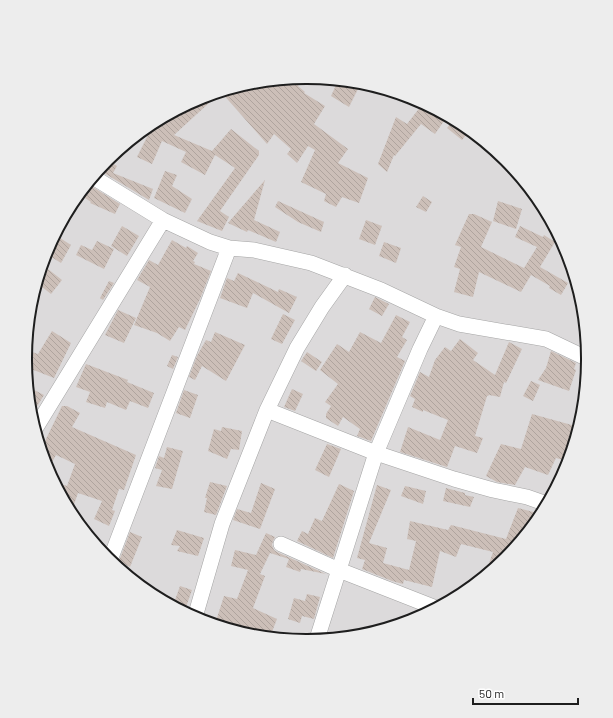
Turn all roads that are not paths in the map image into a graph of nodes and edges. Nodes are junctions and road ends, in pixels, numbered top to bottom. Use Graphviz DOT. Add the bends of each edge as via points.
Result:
graph roads {
  1 [pos="98,180"];
  2 [pos="162,220"];
  3 [pos="229,248"];
  4 [pos="345,275"];
  5 [pos="436,316"];
  6 [pos="581,356"];
  7 [pos="267,410"];
  8 [pos="39,422"];
  9 [pos="376,453"];
  10 [pos="541,502"];
  11 [pos="281,544"];
  12 [pos="113,553"];
  13 [pos="339,570"];
  14 [pos="428,605"];
  15 [pos="197,611"];
  16 [pos="319,633"];
  1 -- 2 [label="street"];
  2 -- 3 [label="street"];
  2 -- 8 [label="street"];
  3 -- 4 [label="street" via="273,254"];
  3 -- 12 [label="street"];
  4 -- 5 [label="street"];
  4 -- 7 [label="street" via="297,348"];
  5 -- 6 [label="street" via="459,324 546,339"];
  5 -- 9 [label="street"];
  7 -- 9 [label="street"];
  7 -- 15 [label="street" via="222,524"];
  9 -- 10 [label="street" via="454,479"];
  9 -- 13 [label="street"];
  11 -- 13 [label="street"];
  13 -- 14 [label="street"];
  13 -- 16 [label="street"];
}
